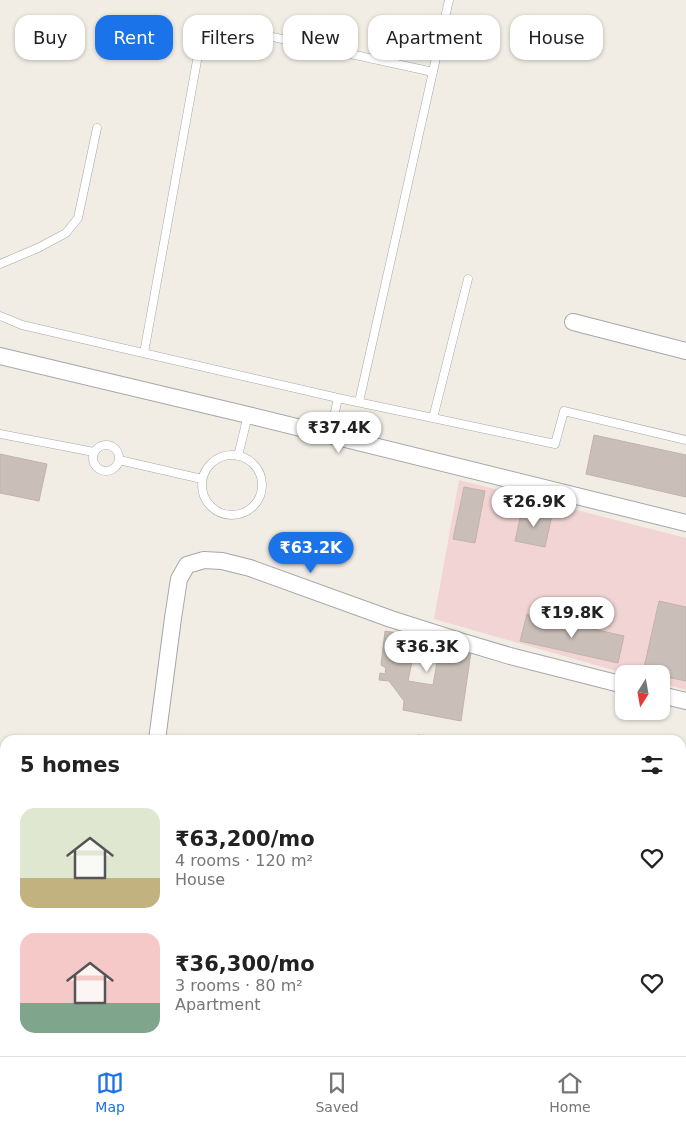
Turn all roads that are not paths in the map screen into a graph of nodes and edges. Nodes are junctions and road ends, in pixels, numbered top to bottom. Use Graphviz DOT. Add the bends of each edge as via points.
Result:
graph roads {
  1 [pos="449,0"];
  2 [pos="433,72"];
  3 [pos="97,128"];
  4 [pos="0,264"];
  5 [pos="468,279"];
  6 [pos="0,316"];
  7 [pos="573,322"];
  8 [pos="686,351"];
  9 [pos="144,353"];
  10 [pos="0,356"];
  11 [pos="338,398"];
  12 [pos="359,402"];
  13 [pos="248,415"];
  14 [pos="433,418"];
  15 [pos="0,434"];
  16 [pos="330,435"];
  17 [pos="686,440"];
  18 [pos="94,452"];
  19 [pos="238,456"];
  20 [pos="119,460"];
  21 [pos="202,479"];
  22 [pos="686,523"];
  23 [pos="615,683"];
  24 [pos="670,697"];
  25 [pos="686,701"];
  26 [pos="158,735"];
  1 -- 2 [label="lane"];
  2 -- 9 [label="lane" via="204,22"];
  2 -- 12 [label="lane"];
  3 -- 4 [label="lane" via="78,218 66,233"];
  5 -- 14 [label="lane"];
  6 -- 9 [label="lane" via="22,325"];
  7 -- 8 [label="street"];
  9 -- 11 [label="lane"];
  10 -- 13 [label="street"];
  11 -- 12 [label="lane"];
  11 -- 16 [label="lane"];
  12 -- 14 [label="lane"];
  13 -- 16 [label="street"];
  13 -- 19 [label="lane"];
  14 -- 17 [label="lane" via="556,444 564,411"];
  15 -- 18 [label="lane"];
  16 -- 22 [label="street"];
  18 -- 20 [label="lane" via="105,445 116,451"];
  18 -- 20 [label="lane" via="93,462 106,472 116,467"];
  19 -- 21 [label="lane" via="220,458 212,463"];
  19 -- 21 [label="lane" via="254,465 260,473 261,491 252,508 235,515 217,511 204,498"];
  20 -- 21 [label="lane"];
  23 -- 26 [label="street" via="460,641 250,568 204,560 187,565 179,579"];
  24 -- 25 [label="street"];
}
